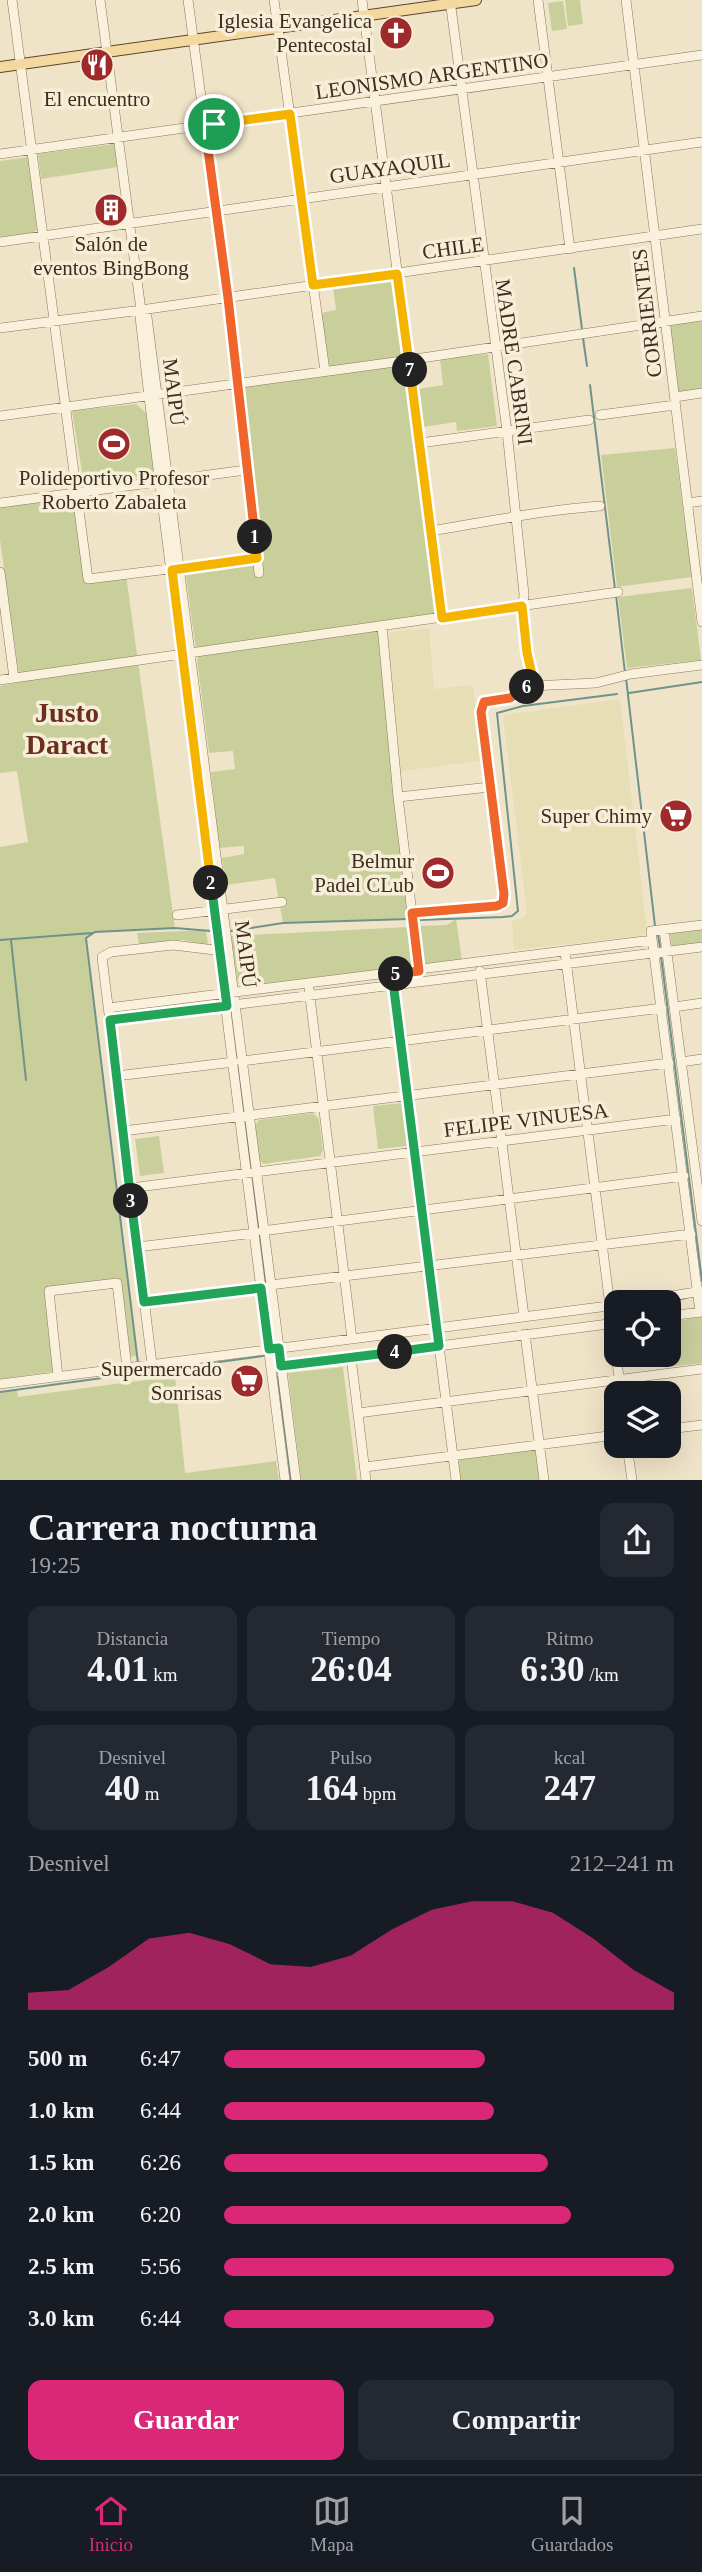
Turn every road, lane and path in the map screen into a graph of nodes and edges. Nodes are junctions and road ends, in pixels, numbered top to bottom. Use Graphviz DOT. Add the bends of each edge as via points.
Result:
graph roads {
  1 [pos="12,0"];
  2 [pos="100,0"];
  3 [pos="188,0"];
  4 [pos="274,0"];
  5 [pos="362,0"];
  6 [pos="476,0"];
  7 [pos="538,0"];
  8 [pos="625,0"];
  9 [pos="450,2"];
  10 [pos="364,16"];
  11 [pos="278,28"];
  12 [pos="193,40"];
  13 [pos="107,52"];
  14 [pos="702,55"];
  15 [pos="21,64"];
  16 [pos="634,65"];
  17 [pos="0,67"];
  18 [pos="547,78"];
  19 [pos="462,89"];
  20 [pos="376,102"];
  21 [pos="290,114"];
  22 [pos="205,126"];
  23 [pos="118,137"];
  24 [pos="702,142"];
  25 [pos="32,149"];
  26 [pos="645,150"];
  27 [pos="0,154"];
  28 [pos="558,164"];
  29 [pos="471,175"];
  30 [pos="386,187"];
  31 [pos="301,198"];
  32 [pos="216,211"];
  33 [pos="130,223"];
  34 [pos="702,229"];
  35 [pos="43,236"];
  36 [pos="655,236"];
  37 [pos="0,242"];
  38 [pos="570,249"];
  39 [pos="483,261"];
  40 [pos="397,274"];
  41 [pos="313,285"];
  42 [pos="228,298"];
  43 [pos="141,310"];
  44 [pos="702,316"];
  45 [pos="54,320"];
  46 [pos="666,322"];
  47 [pos="0,328"];
  48 [pos="495,347"];
  49 [pos="409,359"];
  50 [pos="326,371"];
  51 [pos="237,383"];
  52 [pos="702,393"];
  53 [pos="153,396"];
  54 [pos="675,401"];
  55 [pos="66,407"];
  56 [pos="600,415"];
  57 [pos="0,416"];
  58 [pos="589,420"];
  59 [pos="507,430"];
  60 [pos="420,443"];
  61 [pos="246,470"];
  62 [pos="164,481"];
  63 [pos="77,493"];
  64 [pos="702,501"];
  65 [pos="0,503"];
  66 [pos="687,503"];
  67 [pos="600,506"];
  68 [pos="514,516"];
  69 [pos="430,531"];
  70 [pos="257,558"];
  71 [pos="698,558"];
  72 [pos="175,569"];
  73 [pos="0,572"];
  74 [pos="259,573"];
  75 [pos="1,590"];
  76 [pos="615,592"];
  77 [pos="522,606"];
  78 [pos="442,618"];
  79 [pos="702,622"];
  80 [pos="382,626"];
  81 [pos="186,655"];
  82 [pos="702,665"];
  83 [pos="14,678"];
  84 [pos="0,680"];
  85 [pos="535,687"];
  86 [pos="490,787"];
  87 [pos="398,797"];
  88 [pos="282,902"];
  89 [pos="219,910"];
  90 [pos="412,913"];
  91 [pos="177,915"];
  92 [pos="702,925"];
  93 [pos="664,930"];
  94 [pos="652,936"];
  95 [pos="702,947"];
  96 [pos="224,951"];
  97 [pos="565,952"];
  98 [pos="667,952"];
  99 [pos="655,953"];
  100 [pos="479,963"];
  101 [pos="567,964"];
  102 [pos="419,971"];
  103 [pos="480,974"];
  104 [pos="393,979"];
  105 [pos="308,984"];
  106 [pos="229,994"];
  107 [pos="309,995"];
  108 [pos="702,1003"];
  109 [pos="231,1005"];
  110 [pos="674,1007"];
  111 [pos="108,1008"];
  112 [pos="662,1008"];
  113 [pos="574,1019"];
  114 [pos="110,1020"];
  115 [pos="487,1030"];
  116 [pos="400,1041"];
  117 [pos="317,1051"];
  118 [pos="702,1059"];
  119 [pos="238,1062"];
  120 [pos="681,1062"];
  121 [pos="669,1063"];
  122 [pos="581,1075"];
  123 [pos="116,1076"];
  124 [pos="494,1084"];
  125 [pos="407,1095"];
  126 [pos="323,1106"];
  127 [pos="244,1116"];
  128 [pos="702,1118"];
  129 [pos="676,1119"];
  130 [pos="689,1119"];
  131 [pos="588,1130"];
  132 [pos="123,1131"];
  133 [pos="501,1141"];
  134 [pos="414,1152"];
  135 [pos="330,1163"];
  136 [pos="251,1173"];
  137 [pos="699,1175"];
  138 [pos="684,1176"];
  139 [pos="130,1188"];
  140 [pos="595,1189"];
  141 [pos="509,1199"];
  142 [pos="422,1210"];
  143 [pos="337,1221"];
  144 [pos="702,1221"];
  145 [pos="259,1232"];
  146 [pos="691,1234"];
  147 [pos="602,1245"];
  148 [pos="137,1247"];
  149 [pos="516,1255"];
  150 [pos="429,1266"];
  151 [pos="345,1276"];
  152 [pos="266,1287"];
  153 [pos="610,1290"];
  154 [pos="700,1292"];
  155 [pos="681,1295"];
  156 [pos="144,1302"];
  157 [pos="604,1306"];
  158 [pos="701,1312"];
  159 [pos="681,1314"];
  160 [pos="524,1316"];
  161 [pos="604,1324"];
  162 [pos="436,1328"];
  163 [pos="525,1334"];
  164 [pos="352,1339"];
  165 [pos="439,1346"];
  166 [pos="274,1349"];
  167 [pos="351,1357"];
  168 [pos="152,1364"];
  169 [pos="276,1367"];
  170 [pos="618,1367"];
  171 [pos="127,1368"];
  172 [pos="702,1369"];
  173 [pos="58,1377"];
  174 [pos="619,1380"];
  175 [pos="0,1384"];
  176 [pos="533,1391"];
  177 [pos="446,1402"];
  178 [pos="358,1413"];
  179 [pos="702,1425"];
  180 [pos="681,1427"];
  181 [pos="604,1437"];
  182 [pos="540,1445"];
  183 [pos="453,1456"];
  184 [pos="629,1458"];
  185 [pos="365,1467"];
  186 [pos="285,1480"];
  187 [pos="296,1480"];
  188 [pos="366,1480"];
  189 [pos="456,1480"];
  190 [pos="544,1480"];
  191 [pos="632,1480"];
  1 -- 15 [label="street"];
  2 -- 13 [label="street, MAIPÚ"];
  3 -- 12 [label="street"];
  4 -- 11 [label="street"];
  5 -- 10 [label="street"];
  6 -- 9 [label="main road"];
  7 -- 18 [label="street"];
  8 -- 16 [label="street, CORRIENTES"];
  9 -- 10 [label="main road"];
  9 -- 19 [label="street, MADRE CABRINI"];
  10 -- 11 [label="main road"];
  10 -- 20 [label="street"];
  11 -- 12 [label="main road"];
  11 -- 21 [label="street"];
  12 -- 13 [label="main road"];
  12 -- 22 [label="street"];
  13 -- 15 [label="main road"];
  13 -- 23 [label="street, MAIPÚ"];
  14 -- 16 [label="street, LEONISMO ARGENTINO"];
  15 -- 17 [label="main road"];
  15 -- 25 [label="street"];
  16 -- 18 [label="street, LEONISMO ARGENTINO"];
  16 -- 26 [label="street, CORRIENTES"];
  18 -- 19 [label="street, LEONISMO ARGENTINO"];
  18 -- 28 [label="street"];
  19 -- 20 [label="street, LEONISMO ARGENTINO"];
  19 -- 29 [label="street, MADRE CABRINI"];
  20 -- 21 [label="street, LEONISMO ARGENTINO"];
  20 -- 30 [label="street"];
  21 -- 22 [label="street, LEONISMO ARGENTINO"];
  21 -- 31 [label="street"];
  22 -- 23 [label="street, LEONISMO ARGENTINO"];
  22 -- 32 [label="street"];
  23 -- 25 [label="street, LEONISMO ARGENTINO"];
  23 -- 33 [label="street, MAIPÚ"];
  24 -- 26 [label="street, GUAYAQUIL"];
  25 -- 27 [label="street, LEONISMO ARGENTINO"];
  25 -- 35 [label="street"];
  26 -- 28 [label="street, GUAYAQUIL"];
  26 -- 36 [label="street, CORRIENTES"];
  28 -- 29 [label="street, GUAYAQUIL"];
  28 -- 38 [label="street"];
  29 -- 30 [label="street, GUAYAQUIL"];
  29 -- 39 [label="street, MADRE CABRINI"];
  30 -- 31 [label="street, GUAYAQUIL"];
  30 -- 40 [label="street"];
  31 -- 32 [label="street, GUAYAQUIL"];
  31 -- 41 [label="street"];
  32 -- 33 [label="street, GUAYAQUIL"];
  32 -- 42 [label="street"];
  33 -- 35 [label="street, GUAYAQUIL"];
  33 -- 43 [label="street, MAIPÚ"];
  34 -- 36 [label="street, CHILE"];
  35 -- 37 [label="street, GUAYAQUIL"];
  35 -- 45 [label="street"];
  36 -- 38 [label="street, CHILE"];
  36 -- 46 [label="street, CORRIENTES"];
  38 -- 39 [label="street, CHILE"];
  39 -- 40 [label="street, CHILE"];
  39 -- 48 [label="street, MADRE CABRINI"];
  40 -- 41 [label="street, CHILE"];
  40 -- 49 [label="street"];
  41 -- 42 [label="street, CHILE"];
  41 -- 50 [label="street"];
  42 -- 43 [label="street, CHILE"];
  42 -- 51 [label="street"];
  43 -- 45 [label="street, CHILE"];
  43 -- 53 [label="street, MAIPÚ" via="147,317"];
  44 -- 46 [label="street"];
  45 -- 47 [label="street, CHILE"];
  45 -- 55 [label="street"];
  46 -- 48 [label="street"];
  46 -- 54 [label="street, CORRIENTES"];
  48 -- 49 [label="street"];
  48 -- 59 [label="street, MADRE CABRINI"];
  49 -- 50 [label="street"];
  49 -- 60 [label="street"];
  50 -- 51 [label="street"];
  51 -- 53 [label="street"];
  51 -- 61 [label="street"];
  52 -- 54 [label="street"];
  53 -- 55 [label="street"];
  53 -- 62 [label="street, MAIPÚ"];
  54 -- 56 [label="street"];
  54 -- 66 [label="street, CORRIENTES"];
  55 -- 57 [label="street"];
  55 -- 63 [label="street"];
  58 -- 59 [label="street"];
  59 -- 60 [label="street"];
  59 -- 68 [label="street, MADRE CABRINI"];
  60 -- 69 [label="street"];
  61 -- 62 [label="street"];
  61 -- 70 [label="street"];
  62 -- 63 [label="street"];
  62 -- 72 [label="street, MAIPÚ"];
  63 -- 65 [label="street"];
  63 -- 72 [label="street" via="88,579"];
  64 -- 66 [label="street"];
  66 -- 71 [label="street, CORRIENTES"];
  67 -- 68 [label="street"];
  68 -- 69 [label="street"];
  68 -- 77 [label="street, MADRE CABRINI"];
  69 -- 78 [label="street"];
  70 -- 72 [label="street"];
  70 -- 74 [label="street"];
  71 -- 79 [label="street, CORRIENTES"];
  72 -- 81 [label="street, MAIPÚ"];
  73 -- 75 [label="street"];
  75 -- 83 [label="street"];
  76 -- 77 [label="street"];
  77 -- 78 [label="street"];
  77 -- 85 [label="street, MADRE CABRINI"];
  78 -- 80 [label="street"];
  80 -- 81 [label="street"];
  80 -- 87 [label="street"];
  81 -- 83 [label="street"];
  81 -- 89 [label="street, MAIPÚ"];
  82 -- 85 [label="street"];
  83 -- 84 [label="street"];
  85 -- 86 [label="street" via="484,702 481,712"];
  86 -- 87 [label="street"];
  86 -- 90 [label="street" via="505,900 497,906"];
  87 -- 90 [label="street"];
  88 -- 89 [label="street"];
  89 -- 91 [label="street"];
  89 -- 96 [label="street, MAIPÚ"];
  90 -- 102 [label="street"];
  92 -- 93 [label="street"];
  93 -- 94 [label="street"];
  93 -- 98 [label="street"];
  94 -- 97 [label="street"];
  94 -- 99 [label="street"];
  95 -- 98 [label="street"];
  96 -- 106 [label="street, MAIPÚ"];
  96 -- 111 [label="street" via="171,945 111,952 102,957"];
  97 -- 100 [label="street"];
  97 -- 101 [label="street"];
  98 -- 99 [label="street"];
  98 -- 110 [label="street"];
  99 -- 101 [label="street"];
  99 -- 112 [label="street"];
  100 -- 102 [label="street"];
  100 -- 103 [label="street"];
  101 -- 103 [label="street"];
  101 -- 113 [label="street"];
  102 -- 104 [label="street"];
  103 -- 104 [label="street"];
  103 -- 115 [label="street"];
  104 -- 105 [label="street"];
  104 -- 107 [label="street"];
  104 -- 116 [label="street"];
  105 -- 106 [label="street"];
  105 -- 107 [label="street"];
  106 -- 109 [label="street, MAIPÚ"];
  106 -- 111 [label="street"];
  107 -- 109 [label="street"];
  107 -- 117 [label="street"];
  108 -- 110 [label="street"];
  109 -- 114 [label="street"];
  109 -- 119 [label="street, MAIPÚ"];
  110 -- 120 [label="street"];
  111 -- 114 [label="street"];
  112 -- 113 [label="street"];
  112 -- 121 [label="street"];
  113 -- 115 [label="street"];
  113 -- 122 [label="street"];
  114 -- 123 [label="street"];
  115 -- 116 [label="street"];
  115 -- 124 [label="street"];
  116 -- 117 [label="street"];
  116 -- 125 [label="street"];
  117 -- 119 [label="street"];
  117 -- 126 [label="street"];
  118 -- 120 [label="street"];
  119 -- 123 [label="street"];
  119 -- 127 [label="street, MAIPÚ"];
  120 -- 130 [label="street"];
  121 -- 122 [label="street"];
  121 -- 129 [label="street"];
  122 -- 124 [label="street"];
  122 -- 131 [label="street"];
  123 -- 132 [label="street"];
  124 -- 125 [label="street"];
  124 -- 133 [label="street"];
  125 -- 126 [label="street"];
  125 -- 134 [label="street"];
  126 -- 127 [label="street"];
  126 -- 135 [label="street"];
  127 -- 132 [label="street"];
  127 -- 136 [label="street, MAIPÚ"];
  128 -- 130 [label="street"];
  129 -- 131 [label="street, FELIPE VINUESA"];
  129 -- 138 [label="street"];
  130 -- 137 [label="street"];
  131 -- 133 [label="street, FELIPE VINUESA"];
  131 -- 140 [label="street"];
  132 -- 139 [label="street"];
  133 -- 134 [label="street, FELIPE VINUESA"];
  133 -- 141 [label="street"];
  134 -- 135 [label="street, FELIPE VINUESA"];
  134 -- 142 [label="street"];
  135 -- 136 [label="street, FELIPE VINUESA"];
  135 -- 143 [label="street"];
  136 -- 139 [label="street, FELIPE VINUESA"];
  136 -- 145 [label="street, MAIPÚ"];
  137 -- 144 [label="street"];
  138 -- 140 [label="street"];
  138 -- 146 [label="street"];
  139 -- 148 [label="street"];
  140 -- 141 [label="street"];
  140 -- 147 [label="street"];
  141 -- 142 [label="street"];
  141 -- 149 [label="street"];
  142 -- 143 [label="street"];
  142 -- 150 [label="street"];
  143 -- 145 [label="street"];
  143 -- 151 [label="street"];
  145 -- 148 [label="street"];
  145 -- 152 [label="street, MAIPÚ"];
  146 -- 147 [label="street"];
  146 -- 154 [label="street"];
  147 -- 149 [label="street"];
  147 -- 153 [label="street"];
  148 -- 156 [label="street"];
  149 -- 150 [label="street"];
  149 -- 160 [label="street"];
  150 -- 151 [label="street"];
  150 -- 162 [label="street"];
  151 -- 152 [label="street"];
  151 -- 164 [label="street"];
  152 -- 156 [label="street"];
  152 -- 166 [label="street, MAIPÚ"];
  154 -- 155 [label="street"];
  154 -- 158 [label="street"];
  156 -- 168 [label="street"];
  157 -- 160 [label="street"];
  158 -- 159 [label="street"];
  160 -- 162 [label="street"];
  161 -- 163 [label="street"];
  162 -- 164 [label="street"];
  162 -- 165 [label="street"];
  163 -- 165 [label="street"];
  163 -- 176 [label="street"];
  164 -- 166 [label="street"];
  165 -- 167 [label="street"];
  165 -- 177 [label="street"];
  166 -- 168 [label="street"];
  166 -- 169 [label="street, MAIPÚ"];
  167 -- 169 [label="street"];
  167 -- 178 [label="street"];
  168 -- 171 [label="street"];
  169 -- 186 [label="street, MAIPÚ"];
  169 -- 187 [label="street, MAIPÚ"];
  170 -- 174 [label="street"];
  171 -- 173 [label="street"];
  171 -- 173 [label="street" via="117,1283 49,1291"];
  172 -- 174 [label="street"];
  173 -- 175 [label="street"];
  174 -- 176 [label="street"];
  176 -- 177 [label="street"];
  176 -- 182 [label="street"];
  177 -- 178 [label="street"];
  177 -- 183 [label="street"];
  178 -- 185 [label="street"];
  179 -- 180 [label="street"];
  181 -- 182 [label="street"];
  182 -- 183 [label="street"];
  182 -- 190 [label="street"];
  183 -- 185 [label="street"];
  183 -- 189 [label="street"];
  184 -- 191 [label="street"];
  185 -- 188 [label="street"];
}
